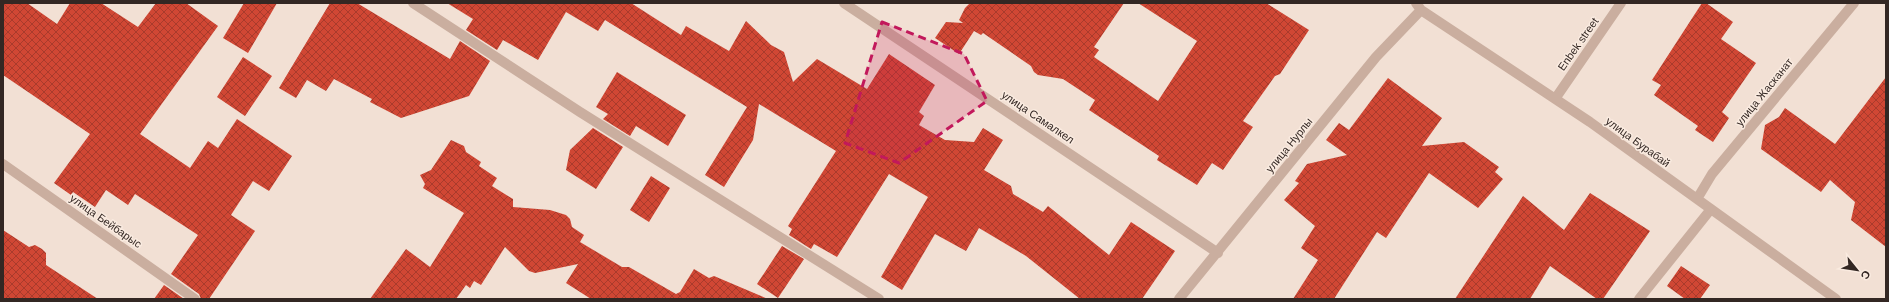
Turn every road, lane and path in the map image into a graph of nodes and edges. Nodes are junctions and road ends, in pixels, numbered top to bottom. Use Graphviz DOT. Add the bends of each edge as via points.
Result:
graph roads {
  1 [pos="413,3"];
  2 [pos="844,3"];
  3 [pos="1621,3"];
  4 [pos="1854,3"];
  5 [pos="1419,6"];
  6 [pos="1555,99"];
  7 [pos="3,164"];
  8 [pos="1697,199"];
  9 [pos="1711,209"];
  10 [pos="1218,253"];
  11 [pos="195,299"];
  12 [pos="879,299"];
  13 [pos="1179,299"];
  14 [pos="1639,299"];
  15 [pos="1836,299"];
  1 -- 12 [label="street" via="612,132"];
  2 -- 10 [label="street, улица Самалкел"];
  3 -- 6 [label="street, Enbek street"];
  4 -- 8 [label="street, улица Жасканат" via="1712,174"];
  5 -- 6 [label="street, улица Бурабай"];
  5 -- 10 [label="street, улица Нурлы"];
  6 -- 8 [label="street, улица Бурабай"];
  7 -- 11 [label="street, улица Бейбарыс"];
  8 -- 9 [label="street, улица Бурабай"];
  9 -- 14 [label="street"];
  9 -- 15 [label="street, улица Бурабай"];
  10 -- 13 [label="street, улица Нурлы"];
}
